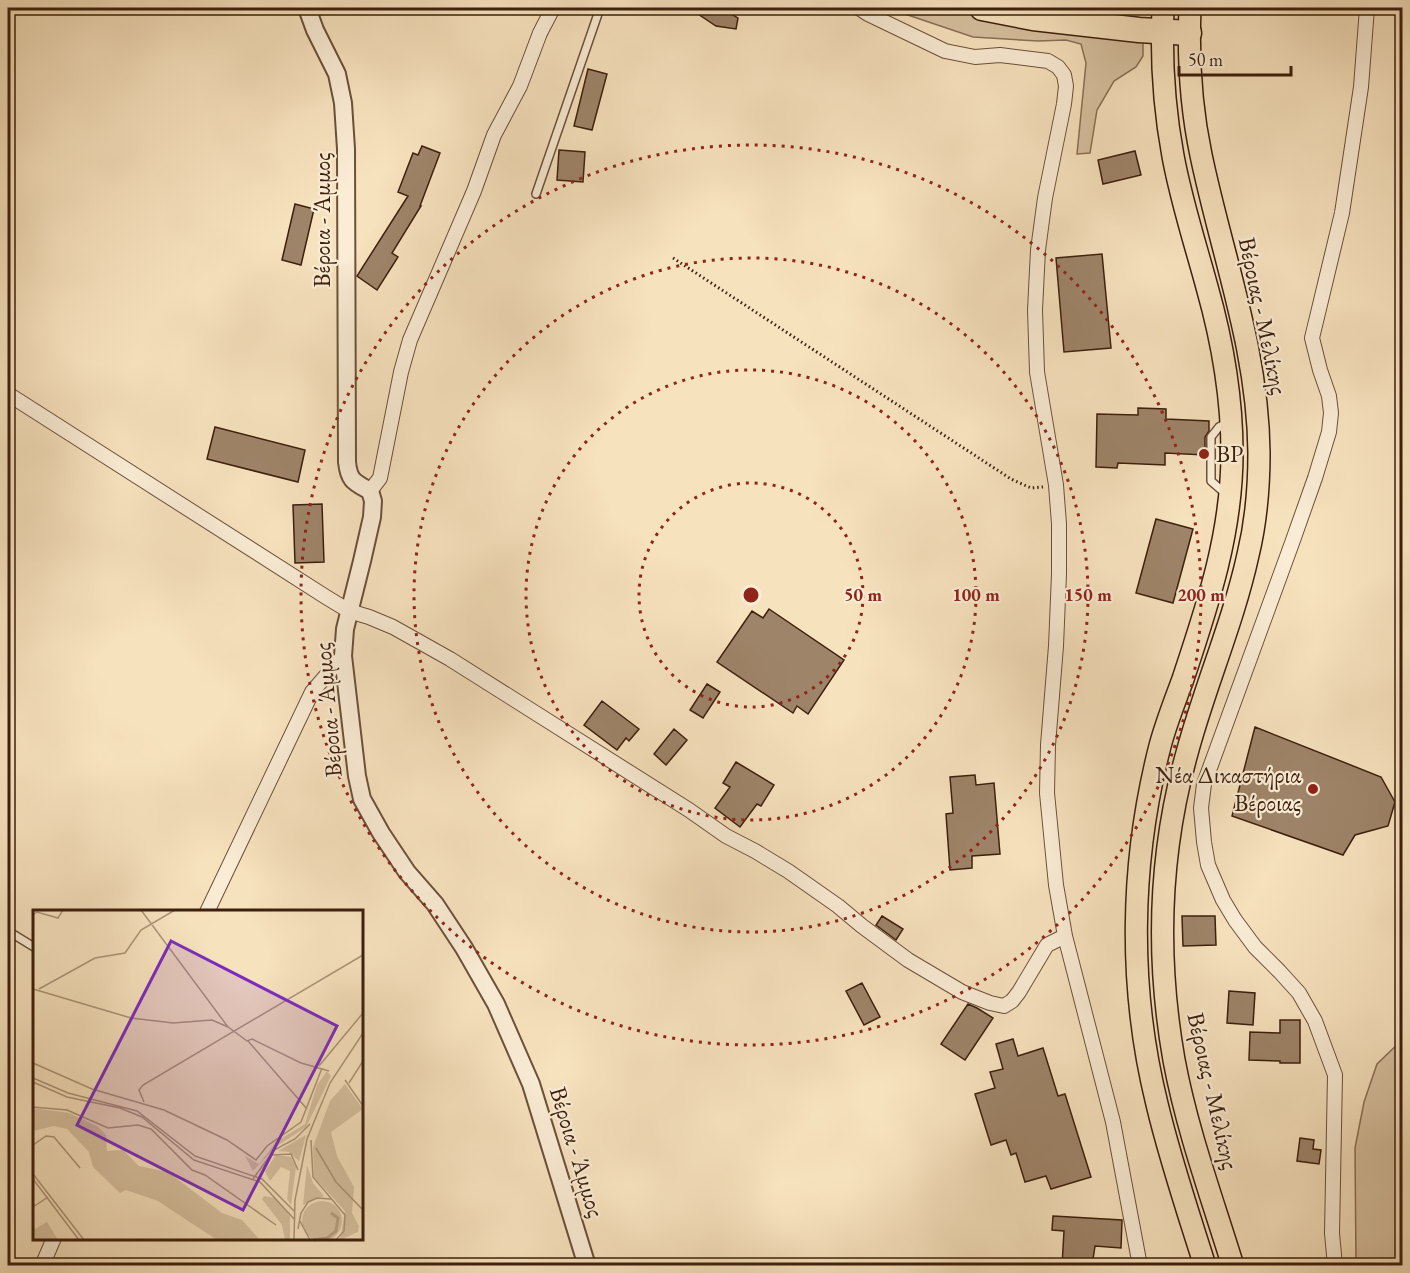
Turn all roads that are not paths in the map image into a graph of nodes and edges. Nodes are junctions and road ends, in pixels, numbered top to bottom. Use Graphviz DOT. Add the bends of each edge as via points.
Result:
graph roads {
  1 [pos="307,8"];
  2 [pos="553,8"];
  3 [pos="600,8"];
  4 [pos="859,8"];
  5 [pos="982,8"];
  6 [pos="1163,8"];
  7 [pos="1190,8"];
  8 [pos="1367,8"];
  9 [pos="1162,32"];
  10 [pos="1189,33"];
  11 [pos="536,194"];
  12 [pos="8,394"];
  13 [pos="370,491"];
  14 [pos="349,611"];
  15 [pos="343,656"];
  16 [pos="208,910"];
  17 [pos="8,931"];
  18 [pos="1065,936"];
  19 [pos="33,946"];
  20 [pos="54,1240"];
  21 [pos="42,1266"];
  22 [pos="587,1266"];
  23 [pos="1140,1266"];
  24 [pos="1204,1266"];
  25 [pos="1233,1266"];
  26 [pos="1335,1266"];
  1 -- 13 [label="street, Βέροια - Άμμος" via="337,74 343,103 347,462 353,482"];
  2 -- 13 [label="street" via="494,135 410,340 380,478"];
  3 -- 11 [label="lane"];
  4 -- 18 [label="street" via="945,51 975,57 1000,55 1048,61 1064,75 1064,104 1038,250 1035,310 1036,372 1059,524 1047,793"];
  5 -- 9 [label="highway" via="1033,18"];
  6 -- 9 [label="main road, Βέροιας - Μελίκης"];
  7 -- 10 [label="main road, Βέροιας - Μελίκης"];
  8 -- 26 [label="street" via="1362,87 1342,213 1312,338 1329,396 1329,432 1204,784 1201,808 1208,864 1223,900 1256,947 1299,993 1315,1021 1335,1075"];
  9 -- 10 [label="highway"];
  9 -- 24 [label="main road, Βέροιας - Μελίκης" via="1173,156 1217,327 1229,395 1232,455 1222,550 1161,743 1145,817 1137,901 1138,989 1149,1066 1166,1141"];
  10 -- 25 [label="main road, Βέροιας - Μελίκης" via="1200,153 1244,324 1256,392 1259,456 1254,529 1248,556 1187,750 1171,822 1163,902 1164,986 1183,1100"];
  12 -- 14 [label="street"];
  13 -- 14 [label="street, Βέροια - Άμμος" via="374,501 372,517"];
  14 -- 15 [label="street, Βέροια - Άμμος"];
  14 -- 18 [label="street" via="393,627 450,659 726,836 788,871 908,960 962,992 990,1003 1004,1005 1012,1001 1047,945"];
  15 -- 16 [label="street" via="312,692"];
  15 -- 22 [label="street, Βέροια - Άμμος" via="362,799 407,872 435,904 464,948 495,1004 531,1084"];
  17 -- 19 [label="lane"];
  18 -- 23 [label="street" via="1113,1122"];
  20 -- 21 [label="street"];
}
